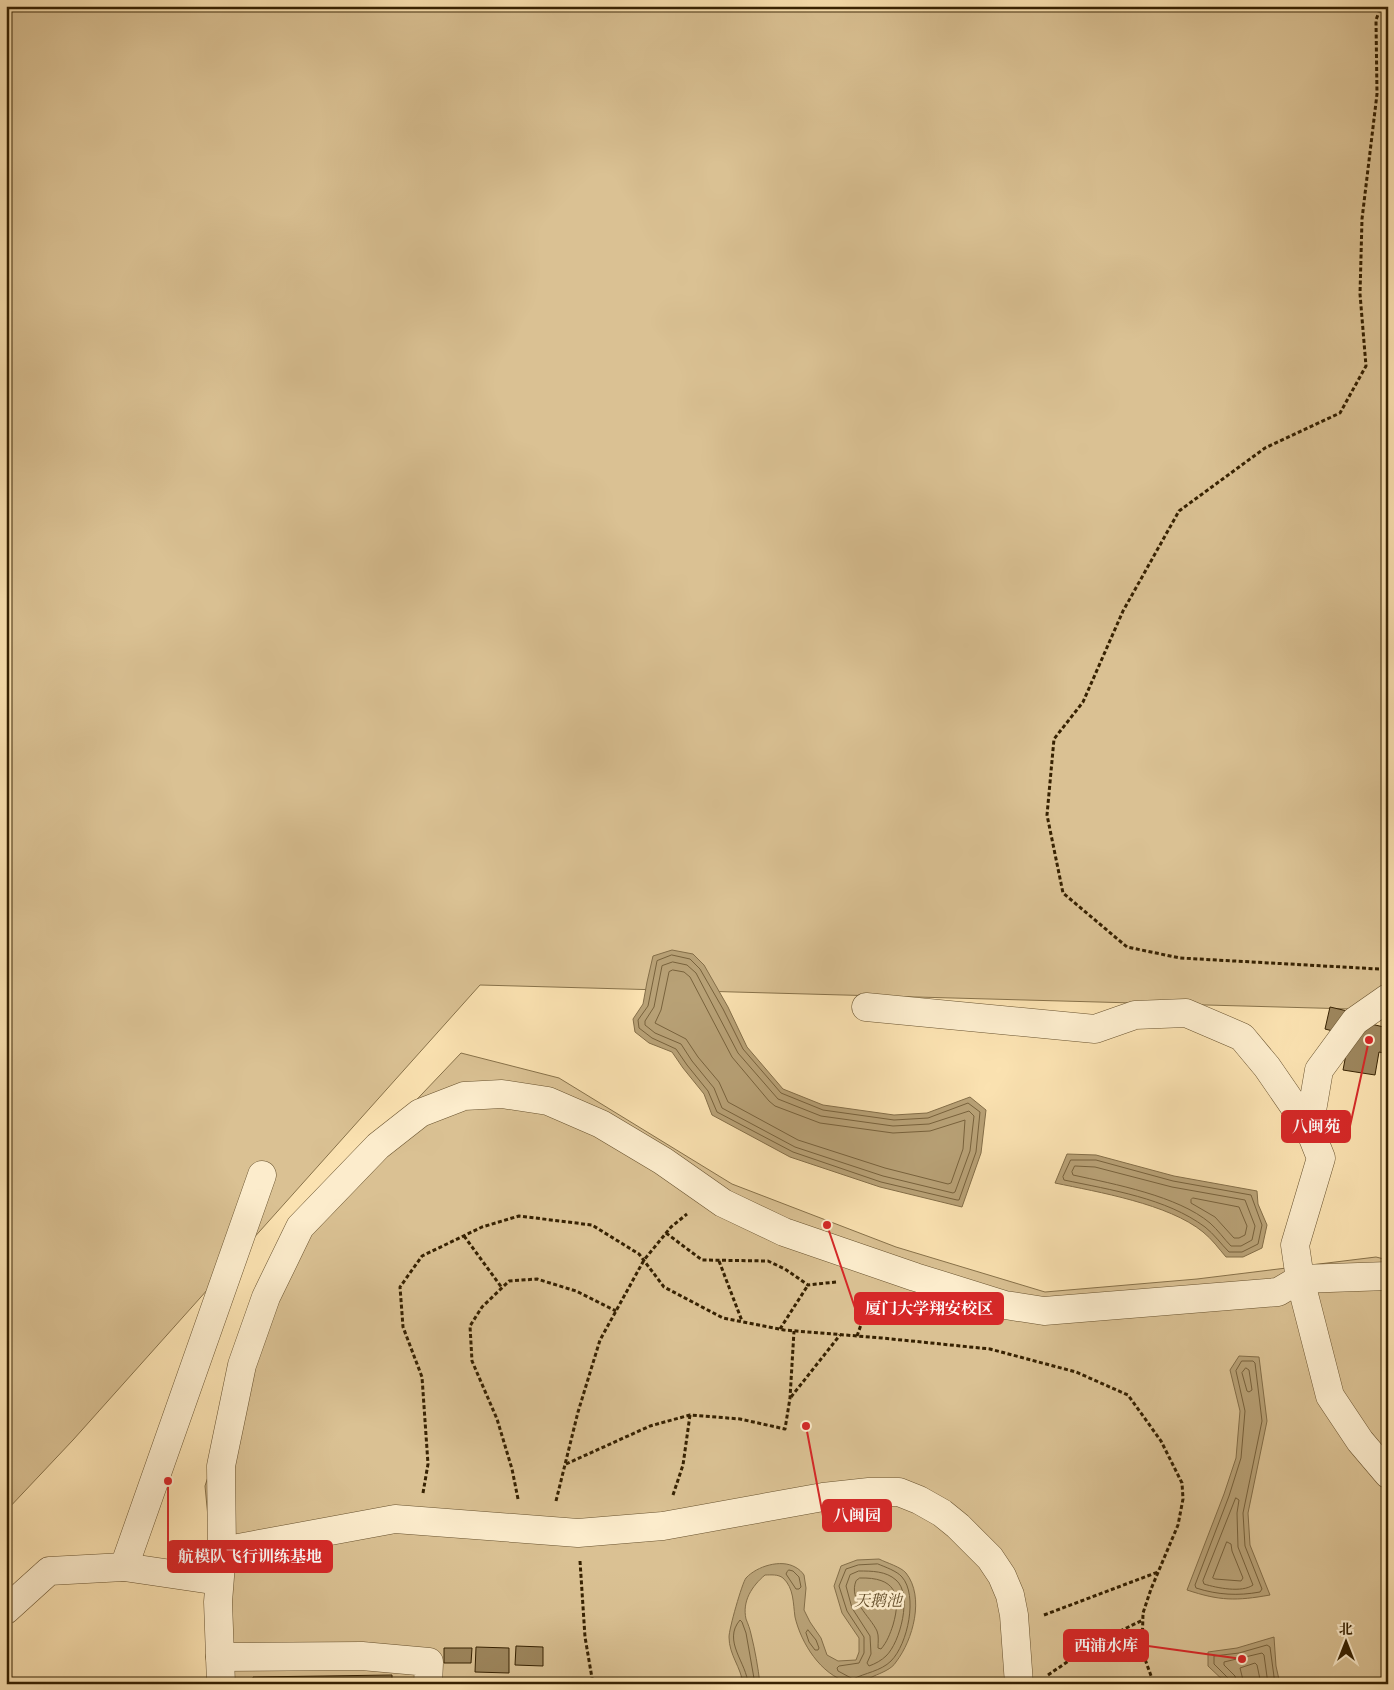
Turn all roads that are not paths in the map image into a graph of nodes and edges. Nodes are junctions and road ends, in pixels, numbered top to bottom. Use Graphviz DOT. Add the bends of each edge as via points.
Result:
graph roads {
  1 [pos="1388,998"];
  2 [pos="866,1007"];
  3 [pos="1309,1128"];
  4 [pos="262,1175"];
  5 [pos="1388,1276"];
  6 [pos="1300,1280"];
  7 [pos="1388,1474"];
  8 [pos="222,1551"];
  9 [pos="124,1567"];
  10 [pos="219,1581"];
  11 [pos="6,1610"];
  12 [pos="220,1657"];
  13 [pos="1031,1681"];
  14 [pos="221,1684"];
  15 [pos="428,1684"];
  1 -- 3 [label="lane" via="1354,1021 1319,1070"];
  2 -- 3 [label="lane" via="1095,1029 1135,1015 1186,1014 1242,1037"];
  3 -- 6 [label="lane" via="1321,1158 1295,1245"];
  4 -- 9 [label="lane"];
  5 -- 6 [label="lane"];
  6 -- 7 [label="lane" via="1330,1396 1360,1441"];
  6 -- 8 [label="lane" via="1278,1292 1044,1311 1006,1305 784,1232 723,1203 663,1161 601,1124 548,1101 502,1094 464,1096 420,1113 378,1146 300,1227 266,1297 242,1365 221,1466"];
  8 -- 10 [label="lane"];
  8 -- 13 [label="lane" via="395,1519 578,1533 663,1526 822,1497 899,1492 942,1513 990,1558 1010,1595"];
  9 -- 10 [label="lane"];
  9 -- 11 [label="lane" via="49,1572"];
  10 -- 12 [label="lane"];
  12 -- 14 [label="lane"];
  12 -- 15 [label="lane" via="362,1656 429,1662"];
}
